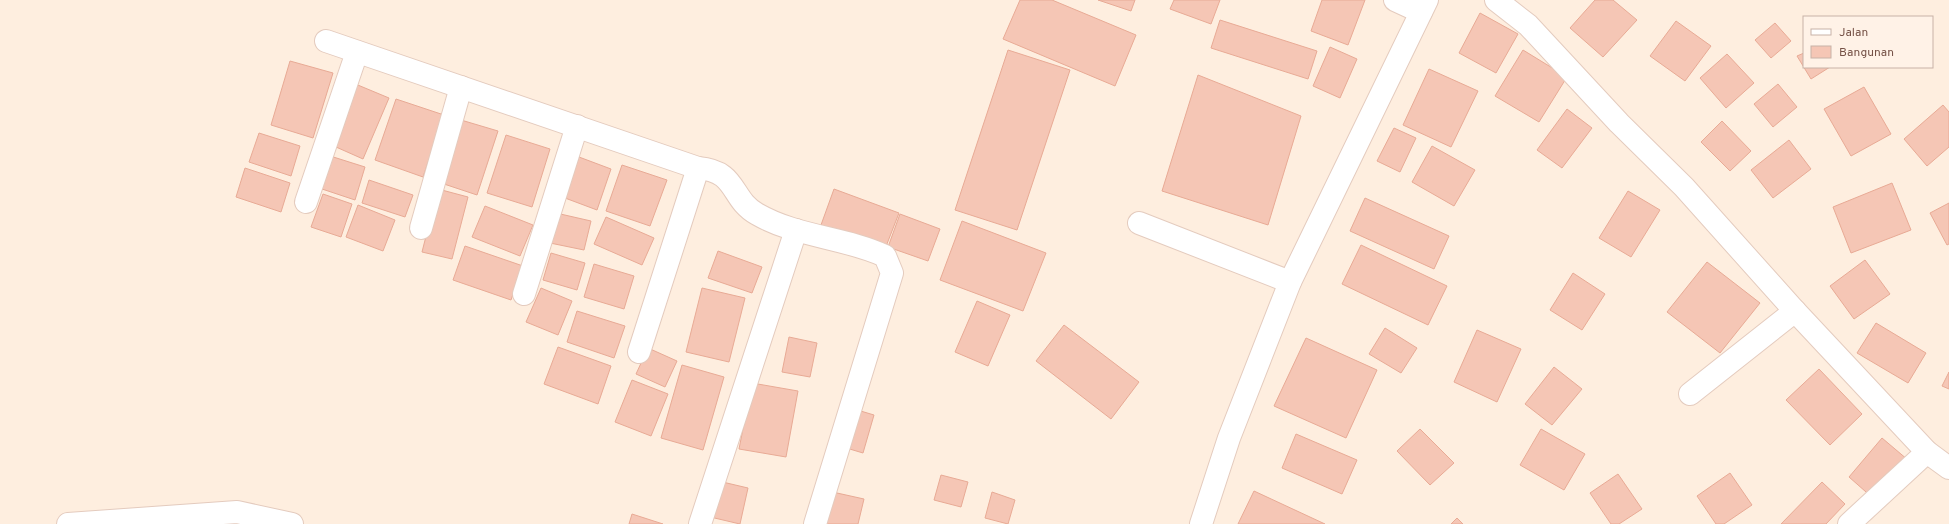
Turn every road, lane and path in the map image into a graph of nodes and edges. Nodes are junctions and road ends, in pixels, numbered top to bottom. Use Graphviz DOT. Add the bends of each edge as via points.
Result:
graph roads {
  1 [pos="1395,0"];
  2 [pos="1496,0"];
  3 [pos="1424,6"];
  4 [pos="326,41"];
  5 [pos="357,52"];
  6 [pos="461,88"];
  7 [pos="577,126"];
  8 [pos="698,168"];
  9 [pos="306,202"];
  10 [pos="1139,223"];
  11 [pos="420,228"];
  12 [pos="796,230"];
  13 [pos="1290,282"];
  14 [pos="524,294"];
  15 [pos="1795,311"];
  16 [pos="639,352"];
  17 [pos="1690,394"];
  18 [pos="1927,452"];
  19 [pos="1949,468"];
  20 [pos="198,519"];
  21 [pos="68,524"];
  22 [pos="292,524"];
  23 [pos="700,524"];
  24 [pos="815,524"];
  25 [pos="1200,524"];
  26 [pos="1849,524"];
  1 -- 3 [label="street"];
  2 -- 15 [label="street" via="1528,25 1619,123 1684,187"];
  3 -- 13 [label="street"];
  4 -- 5 [label="street"];
  5 -- 6 [label="street"];
  5 -- 9 [label="street"];
  6 -- 7 [label="street"];
  6 -- 11 [label="street"];
  7 -- 8 [label="street"];
  7 -- 14 [label="street"];
  8 -- 12 [label="street" via="711,169 725,177 746,206 755,213"];
  8 -- 16 [label="street"];
  10 -- 13 [label="street"];
  12 -- 23 [label="street"];
  12 -- 24 [label="street" via="884,256 892,273"];
  13 -- 25 [label="street" via="1229,438"];
  15 -- 17 [label="street"];
  15 -- 18 [label="street"];
  18 -- 19 [label="street"];
  18 -- 26 [label="street"];
  20 -- 21 [label="street"];
  20 -- 22 [label="street" via="237,512"];
}
